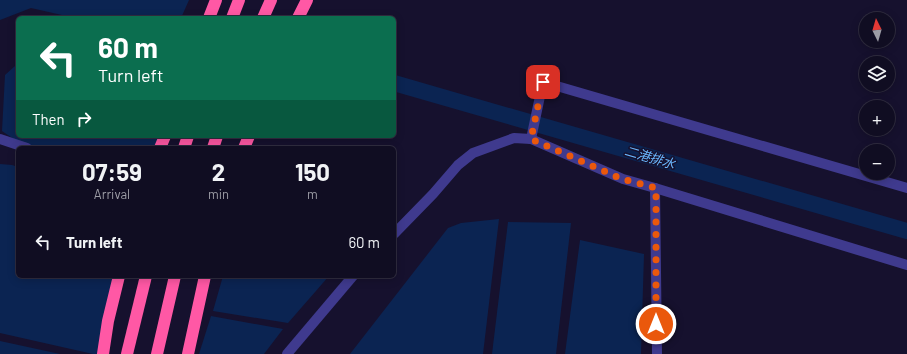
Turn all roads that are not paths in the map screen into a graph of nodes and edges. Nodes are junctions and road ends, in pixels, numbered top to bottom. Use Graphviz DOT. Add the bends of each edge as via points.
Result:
graph roads {
  1 [pos="216,0"];
  2 [pos="240,0"];
  3 [pos="272,0"];
  4 [pos="307,0"];
  5 [pos="211,16"];
  6 [pos="233,16"];
  7 [pos="265,16"];
  8 [pos="299,16"];
  9 [pos="0,139"];
  10 [pos="531,139"];
  11 [pos="22,146"];
  12 [pos="656,188"];
  13 [pos="907,188"];
  14 [pos="396,232"];
  15 [pos="907,265"];
  16 [pos="119,278"];
  17 [pos="146,278"];
  18 [pos="175,278"];
  19 [pos="205,278"];
  20 [pos="351,278"];
  21 [pos="103,354"];
  22 [pos="127,354"];
  23 [pos="157,354"];
  24 [pos="188,354"];
  25 [pos="287,354"];
  26 [pos="657,354"];
  1 -- 5 [label="highway"];
  2 -- 6 [label="highway"];
  3 -- 7 [label="highway"];
  4 -- 8 [label="highway"];
  9 -- 11 [label="street"];
  10 -- 12 [label="street" via="622,179"];
  10 -- 13 [label="street" via="543,82"];
  10 -- 14 [label="street" via="514,138 472,153"];
  12 -- 15 [label="street"];
  12 -- 26 [label="street"];
  16 -- 21 [label="highway"];
  17 -- 22 [label="highway"];
  18 -- 23 [label="highway"];
  19 -- 24 [label="highway"];
  20 -- 25 [label="street"];
}
